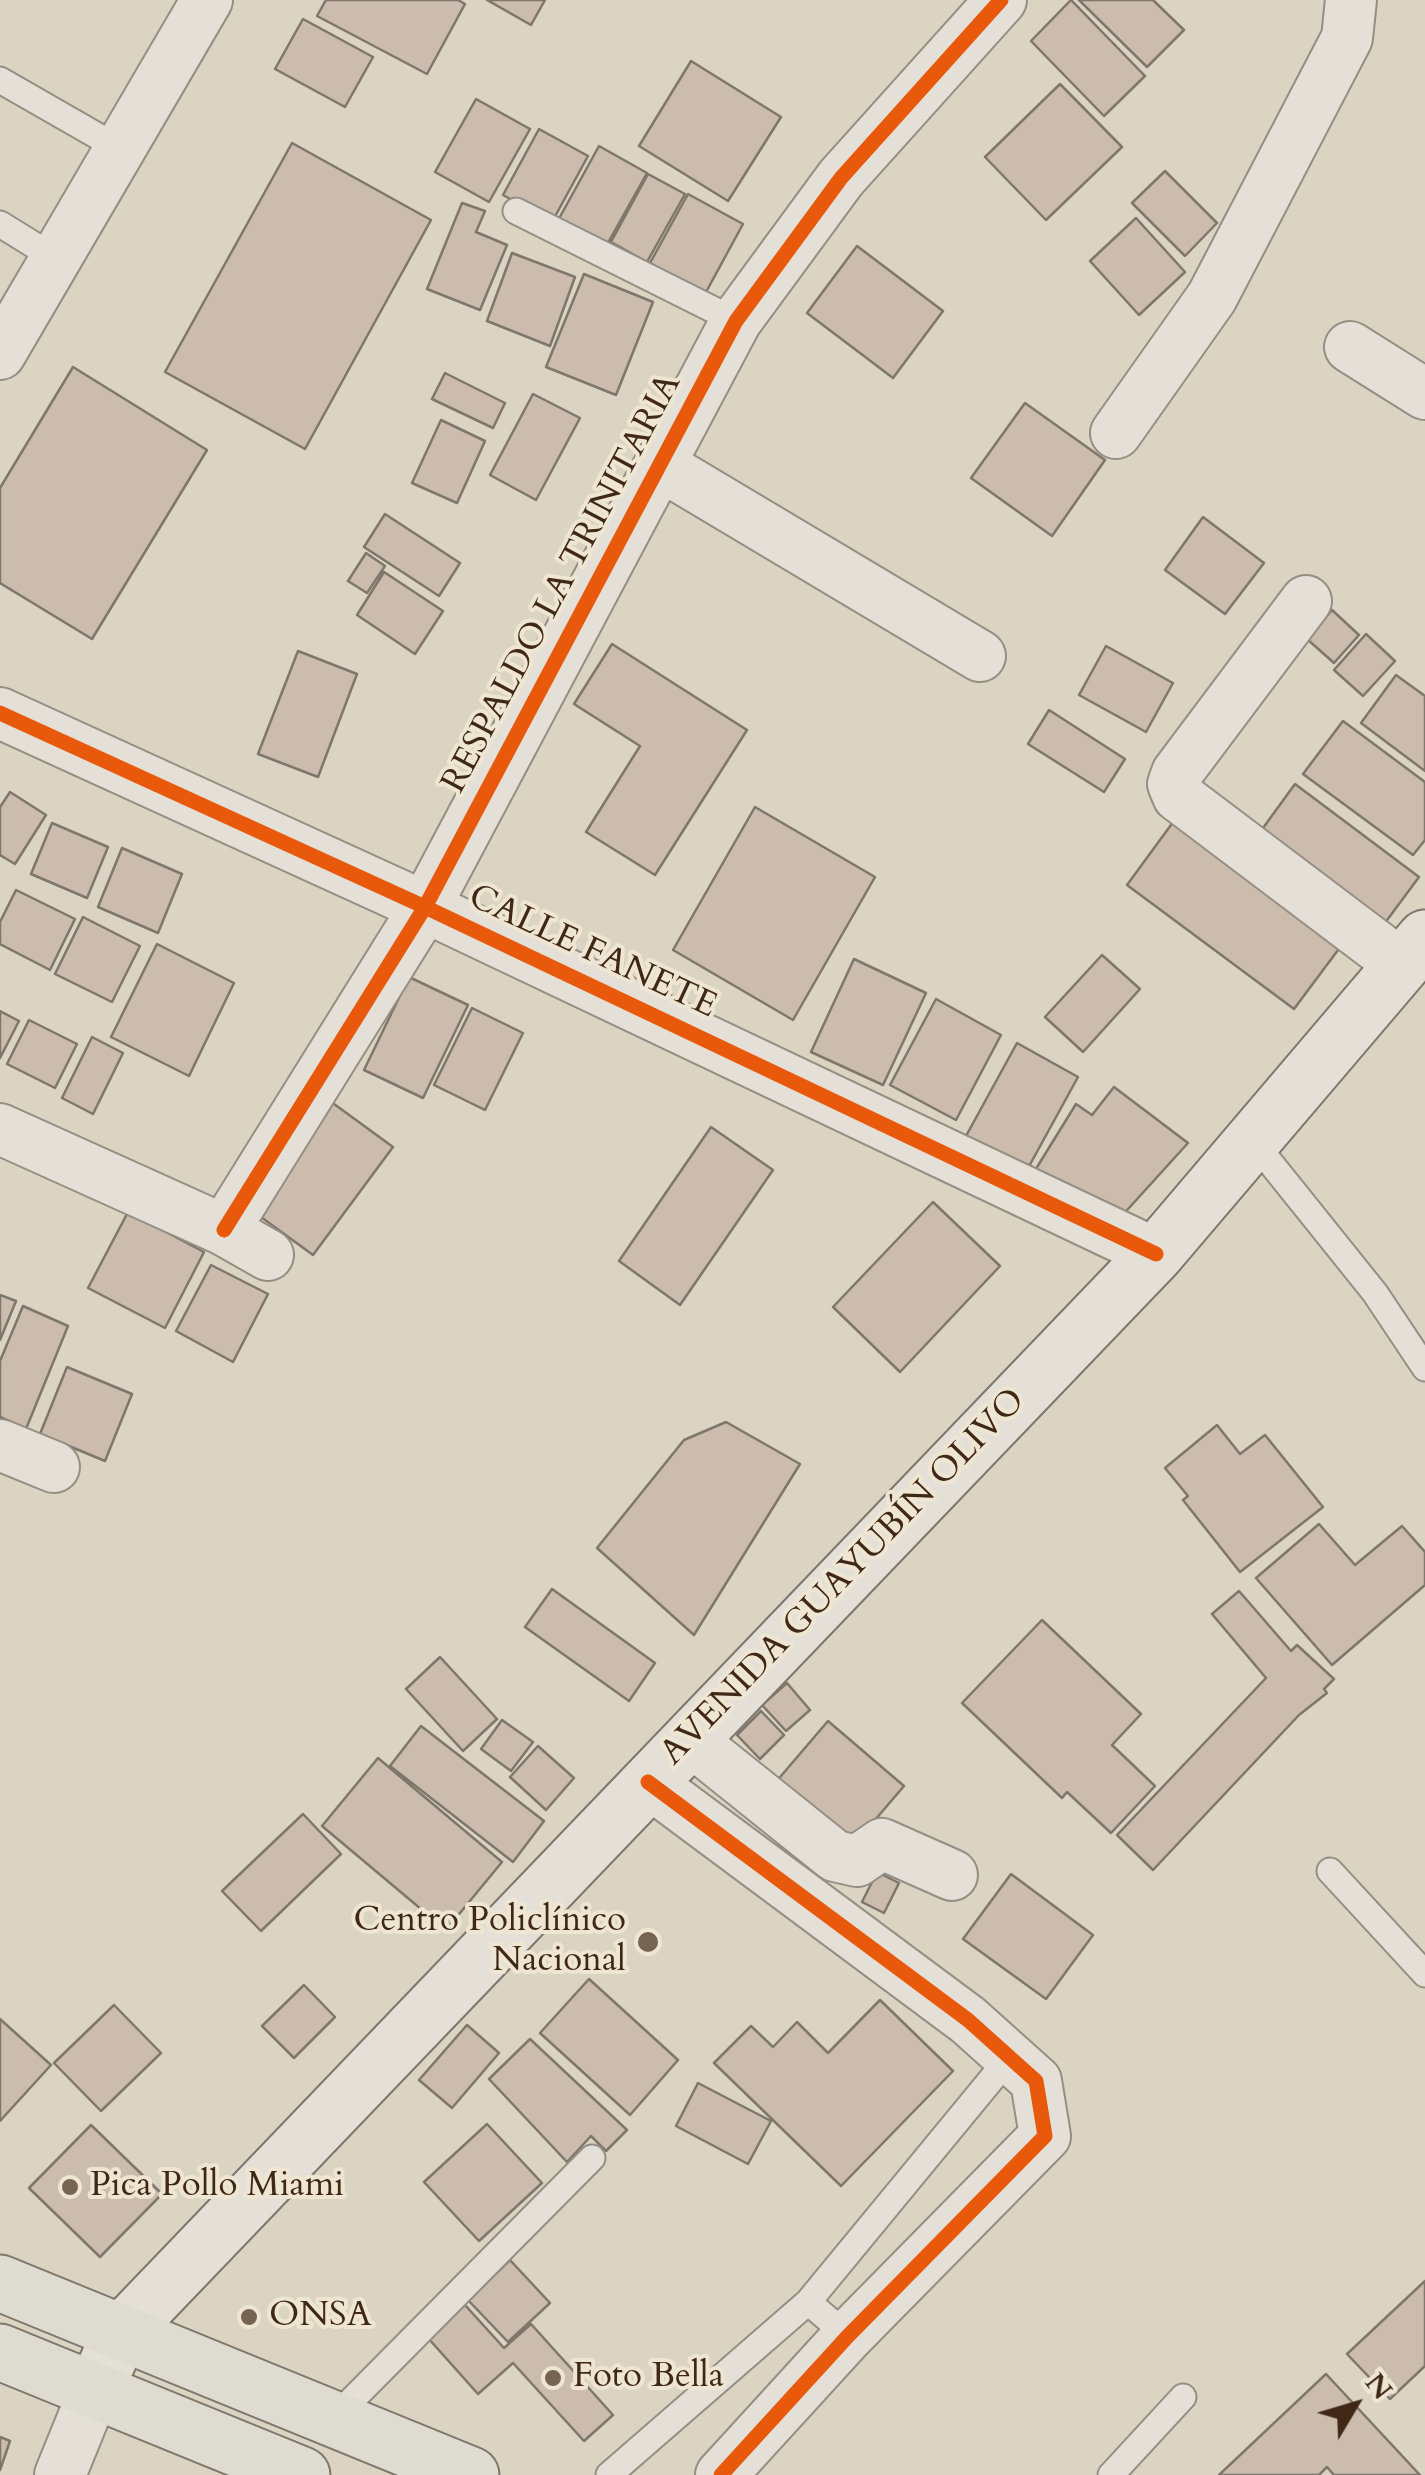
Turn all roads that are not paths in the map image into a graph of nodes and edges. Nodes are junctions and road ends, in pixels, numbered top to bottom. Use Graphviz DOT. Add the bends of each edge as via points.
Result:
graph roads {
  1 [pos="208,0"];
  2 [pos="1001,0"];
  3 [pos="1351,0"];
  4 [pos="0,80"];
  5 [pos="122,150"];
  6 [pos="516,211"];
  7 [pos="0,224"];
  8 [pos="56,258"];
  9 [pos="736,321"];
  10 [pos="1350,346"];
  11 [pos="0,354"];
  12 [pos="1425,394"];
  13 [pos="1116,433"];
  14 [pos="660,465"];
  15 [pos="1306,600"];
  16 [pos="980,656"];
  17 [pos="0,712"];
  18 [pos="425,907"];
  19 [pos="1414,952"];
  20 [pos="0,1129"];
  21 [pos="1253,1141"];
  22 [pos="224,1230"];
  23 [pos="1156,1254"];
  24 [pos="268,1255"];
  25 [pos="1425,1368"];
  26 [pos="0,1446"];
  27 [pos="54,1468"];
  28 [pos="689,1739"];
  29 [pos="648,1782"];
  30 [pos="1330,1871"];
  31 [pos="952,1875"];
  32 [pos="1425,1974"];
  33 [pos="1010,2058"];
  34 [pos="592,2158"];
  35 [pos="0,2282"];
  36 [pos="808,2302"];
  37 [pos="121,2333"];
  38 [pos="848,2336"];
  39 [pos="0,2352"];
  40 [pos="95,2389"];
  41 [pos="1183,2397"];
  42 [pos="335,2417"];
  43 [pos="61,2475"];
  44 [pos="302,2475"];
  45 [pos="471,2475"];
  46 [pos="609,2475"];
  47 [pos="721,2475"];
  48 [pos="1111,2475"];
  1 -- 5 [label="street"];
  2 -- 9 [label="street, RESPALDO LA TRINITARIA" via="841,178"];
  3 -- 13 [label="street" via="1347,38 1212,297"];
  4 -- 5 [label="lane"];
  5 -- 8 [label="street"];
  6 -- 9 [label="lane"];
  7 -- 8 [label="lane"];
  8 -- 11 [label="street"];
  9 -- 14 [label="street, RESPALDO LA TRINITARIA"];
  10 -- 12 [label="street"];
  14 -- 16 [label="street"];
  14 -- 18 [label="street, RESPALDO LA TRINITARIA"];
  15 -- 19 [label="street" via="1174,784 1178,796"];
  17 -- 18 [label="street, CALLE FANETE"];
  18 -- 22 [label="street, RESPALDO LA TRINITARIA"];
  18 -- 23 [label="street, CALLE FANETE"];
  19 -- 21 [label="main road, AVENIDA GUAYUBÍN OLIVO"];
  20 -- 22 [label="street"];
  21 -- 23 [label="main road, AVENIDA GUAYUBÍN OLIVO"];
  21 -- 25 [label="lane" via="1376,1293"];
  22 -- 24 [label="street"];
  23 -- 28 [label="main road, AVENIDA GUAYUBÍN OLIVO"];
  26 -- 27 [label="street"];
  28 -- 29 [label="main road, AVENIDA GUAYUBÍN OLIVO"];
  28 -- 31 [label="street" via="834,1856 857,1862 882,1844"];
  29 -- 33 [label="street"];
  29 -- 37 [label="main road, AVENIDA GUAYUBÍN OLIVO"];
  30 -- 32 [label="lane"];
  33 -- 36 [label="lane"];
  33 -- 38 [label="street" via="1036,2081 1045,2136"];
  34 -- 42 [label="lane"];
  35 -- 37 [label="main road"];
  36 -- 38 [label="lane"];
  36 -- 46 [label="lane"];
  37 -- 40 [label="main road, AVENIDA GUAYUBÍN OLIVO"];
  37 -- 42 [label="main road"];
  38 -- 47 [label="street"];
  39 -- 40 [label="main road"];
  40 -- 43 [label="street"];
  40 -- 44 [label="main road"];
  41 -- 48 [label="lane"];
  42 -- 45 [label="main road"];
}
